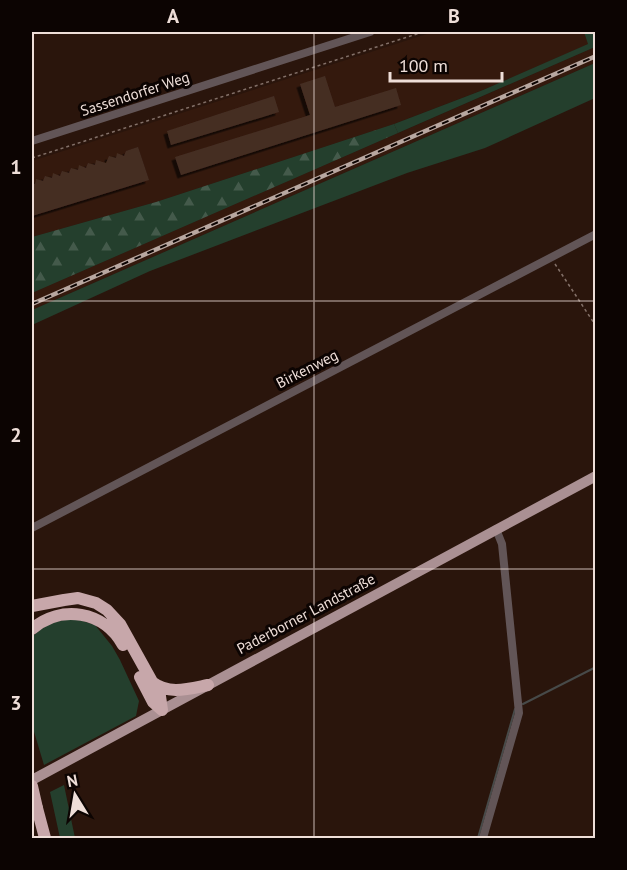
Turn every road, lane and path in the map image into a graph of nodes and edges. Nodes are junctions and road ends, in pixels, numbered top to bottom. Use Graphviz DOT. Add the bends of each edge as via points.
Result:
graph roads {
  1 [pos="370,32"];
  2 [pos="423,32"];
  3 [pos="32,141"];
  4 [pos="32,158"];
  5 [pos="596,234"];
  6 [pos="550,257"];
  7 [pos="596,326"];
  8 [pos="596,476"];
  9 [pos="32,528"];
  10 [pos="496,529"];
  11 [pos="32,606"];
  12 [pos="32,629"];
  13 [pos="151,681"];
  14 [pos="208,685"];
  15 [pos="162,710"];
  16 [pos="32,780"];
  17 [pos="32,786"];
  18 [pos="39,814"];
  19 [pos="37,838"];
  20 [pos="45,838"];
  21 [pos="483,838"];
  1 -- 3 [label="street, Sassendorfer Weg"];
  2 -- 4 [label="path"];
  5 -- 6 [label="street, Birkenweg"];
  6 -- 7 [label="path"];
  6 -- 9 [label="street, Birkenweg"];
  8 -- 10 [label="main road, Paderborner Landstraße"];
  10 -- 14 [label="main road, Paderborner Landstraße"];
  10 -- 21 [label="street" via="502,544 519,713"];
  11 -- 13 [label="highway" via="78,598 96,603 120,624"];
  12 -- 15 [label="highway" via="64,614 85,615 103,623 119,638 151,699"];
  13 -- 14 [label="highway" via="173,690"];
  13 -- 15 [label="highway" via="160,696"];
  14 -- 15 [label="main road, Paderborner Landstraße"];
  15 -- 16 [label="main road, Paderborner Landstraße"];
  17 -- 18 [label="highway, bridge"];
  18 -- 19 [label="highway"];
  18 -- 20 [label="highway"];
}
